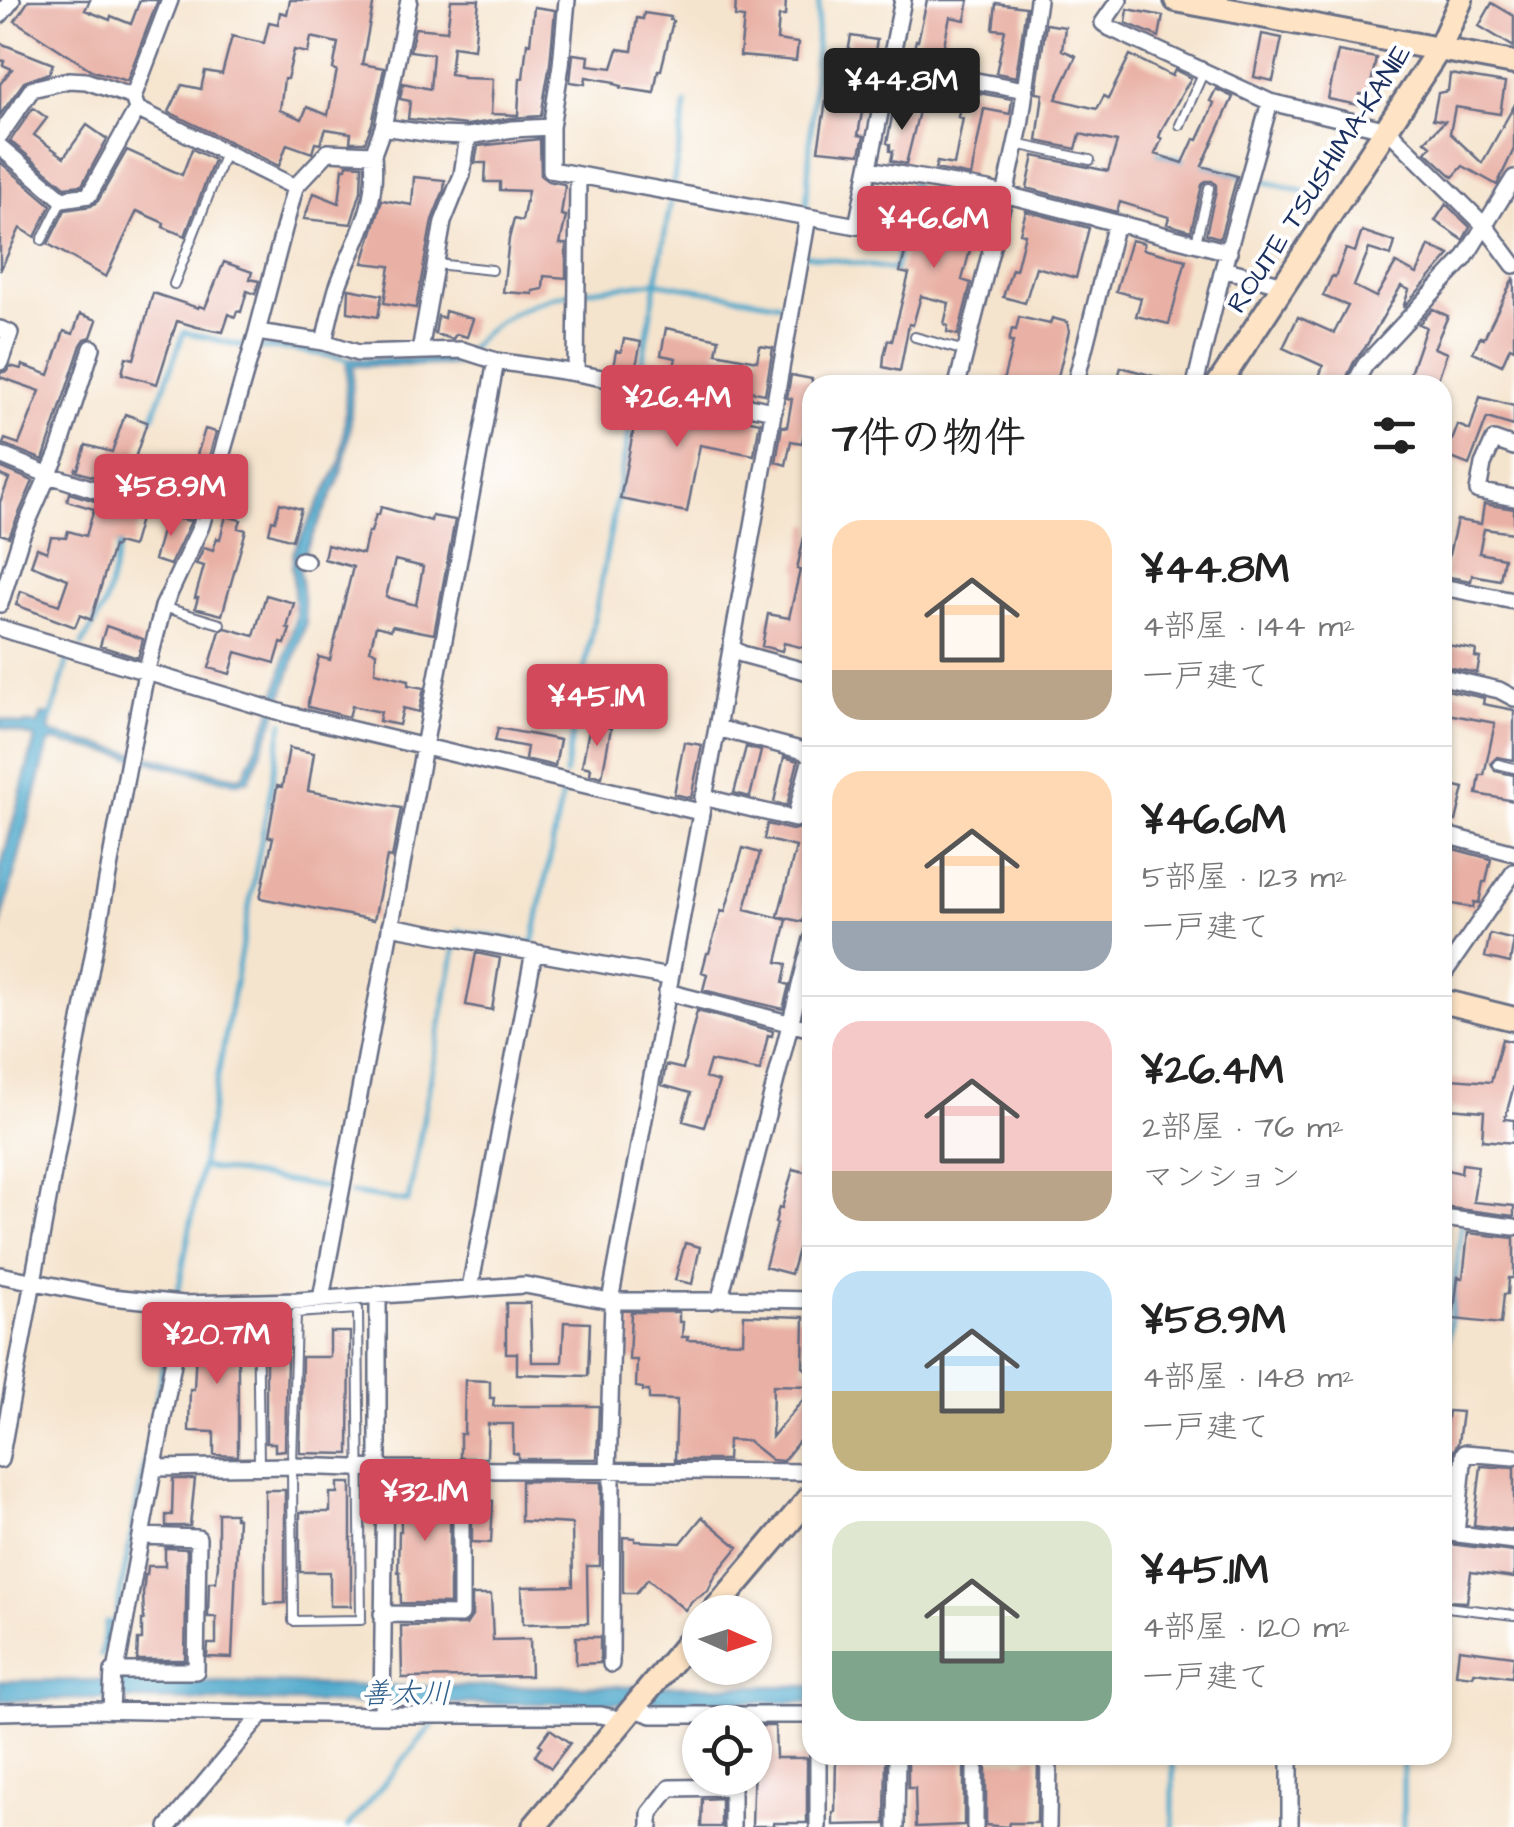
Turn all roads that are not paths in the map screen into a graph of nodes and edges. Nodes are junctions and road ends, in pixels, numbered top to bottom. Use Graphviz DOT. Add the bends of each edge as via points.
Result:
graph roads {
  1 [pos="12,0"];
  2 [pos="170,0"];
  3 [pos="409,0"];
  4 [pos="567,0"];
  5 [pos="902,0"];
  6 [pos="1038,0"];
  7 [pos="1118,0"];
  8 [pos="1176,0"];
  9 [pos="1461,0"];
  10 [pos="1210,3"];
  11 [pos="0,15"];
  12 [pos="1439,49"];
  13 [pos="1514,63"];
  14 [pos="890,64"];
  15 [pos="1204,71"];
  16 [pos="1025,90"];
  17 [pos="1270,102"];
  18 [pos="135,103"];
  19 [pos="1180,126"];
  20 [pos="383,127"];
  21 [pos="552,128"];
  22 [pos="1388,130"];
  23 [pos="0,135"];
  24 [pos="468,136"];
  25 [pos="1016,144"];
  26 [pos="0,147"];
  27 [pos="225,152"];
  28 [pos="373,154"];
  29 [pos="1090,160"];
  30 [pos="869,168"];
  31 [pos="578,176"];
  32 [pos="1514,178"];
  33 [pos="295,187"];
  34 [pos="1209,188"];
  35 [pos="1006,195"];
  36 [pos="62,199"];
  37 [pos="808,217"];
  38 [pos="1116,224"];
  39 [pos="1485,226"];
  40 [pos="42,240"];
  41 [pos="1196,244"];
  42 [pos="1228,252"];
  43 [pos="436,264"];
  44 [pos="1514,265"];
  45 [pos="1223,269"];
  46 [pos="492,270"];
  47 [pos="174,284"];
  48 [pos="1284,286"];
  49 [pos="0,329"];
  50 [pos="258,332"];
  51 [pos="916,337"];
  52 [pos="324,342"];
  53 [pos="92,348"];
  54 [pos="420,351"];
  55 [pos="966,351"];
  56 [pos="496,361"];
  57 [pos="0,362"];
  58 [pos="576,373"];
  59 [pos="960,375"];
  60 [pos="1077,375"];
  61 [pos="1196,375"];
  62 [pos="1225,375"];
  63 [pos="1360,375"];
  64 [pos="774,410"];
  65 [pos="1514,448"];
  66 [pos="0,454"];
  67 [pos="50,476"];
  68 [pos="1514,498"];
  69 [pos="205,512"];
  70 [pos="1452,590"];
  71 [pos="1514,601"];
  72 [pos="0,604"];
  73 [pos="164,607"];
  74 [pos="220,624"];
  75 [pos="0,628"];
  76 [pos="731,647"];
  77 [pos="802,669"];
  78 [pos="146,673"];
  79 [pos="1452,679"];
  80 [pos="1514,698"];
  81 [pos="717,728"];
  82 [pos="423,748"];
  83 [pos="802,750"];
  84 [pos="1498,764"];
  85 [pos="1514,768"];
  86 [pos="802,794"];
  87 [pos="701,805"];
  88 [pos="1452,836"];
  89 [pos="1514,852"];
  90 [pos="1514,872"];
  91 [pos="390,926"];
  92 [pos="534,952"];
  93 [pos="1452,962"];
  94 [pos="802,979"];
  95 [pos="668,984"];
  96 [pos="1452,1004"];
  97 [pos="1514,1019"];
  98 [pos="791,1023"];
  99 [pos="802,1026"];
  100 [pos="1452,1219"];
  101 [pos="1514,1227"];
  102 [pos="0,1276"];
  103 [pos="33,1282"];
  104 [pos="470,1288"];
  105 [pos="378,1294"];
  106 [pos="720,1298"];
  107 [pos="320,1299"];
  108 [pos="802,1300"];
  109 [pos="612,1301"];
  110 [pos="257,1302"];
  111 [pos="184,1304"];
  112 [pos="1514,1457"];
  113 [pos="0,1460"];
  114 [pos="258,1466"];
  115 [pos="292,1466"];
  116 [pos="154,1468"];
  117 [pos="360,1468"];
  118 [pos="385,1469"];
  119 [pos="461,1470"];
  120 [pos="610,1470"];
  121 [pos="802,1472"];
  122 [pos="802,1508"];
  123 [pos="1452,1517"];
  124 [pos="1452,1533"];
  125 [pos="142,1536"];
  126 [pos="1514,1541"];
  127 [pos="728,1595"];
  128 [pos="1452,1608"];
  129 [pos="382,1614"];
  130 [pos="1514,1615"];
  131 [pos="682,1649"];
  132 [pos="610,1664"];
  133 [pos="113,1673"];
  134 [pos="111,1708"];
  135 [pos="0,1712"];
  136 [pos="264,1712"];
  137 [pos="383,1712"];
  138 [pos="628,1714"];
  139 [pos="682,1716"];
  140 [pos="802,1716"];
  141 [pos="772,1717"];
  142 [pos="818,1765"];
  143 [pos="897,1765"];
  144 [pos="975,1765"];
  145 [pos="1049,1765"];
  146 [pos="1290,1765"];
  147 [pos="682,1787"];
  148 [pos="732,1795"];
  149 [pos="168,1827"];
  150 [pos="534,1827"];
  151 [pos="650,1827"];
  152 [pos="732,1827"];
  153 [pos="818,1827"];
  154 [pos="896,1827"];
  155 [pos="975,1827"];
  156 [pos="1048,1827"];
  157 [pos="1290,1827"];
  1 -- 11 [label="street"];
  2 -- 18 [label="street"];
  3 -- 20 [label="street"];
  4 -- 21 [label="street"];
  5 -- 14 [label="street"];
  6 -- 16 [label="street"];
  7 -- 15 [label="street" via="1103,23"];
  8 -- 10 [label="main road"];
  9 -- 12 [label="main road, ROUTE TSUSHIMA-KANIE"];
  10 -- 12 [label="main road"];
  12 -- 13 [label="main road"];
  12 -- 22 [label="main road, ROUTE TSUSHIMA-KANIE"];
  14 -- 16 [label="street"];
  14 -- 30 [label="street"];
  15 -- 17 [label="street"];
  15 -- 19 [label="lane"];
  16 -- 25 [label="street"];
  17 -- 22 [label="street"];
  17 -- 42 [label="street"];
  18 -- 23 [label="street" via="69,80 32,89"];
  18 -- 27 [label="street"];
  18 -- 36 [label="street" via="88,195"];
  20 -- 24 [label="street"];
  20 -- 28 [label="street"];
  21 -- 24 [label="street"];
  21 -- 31 [label="street" via="551,170"];
  22 -- 39 [label="street"];
  22 -- 48 [label="main road, ROUTE TSUSHIMA-KANIE"];
  24 -- 43 [label="street"];
  25 -- 29 [label="lane"];
  25 -- 35 [label="street"];
  26 -- 36 [label="street"];
  27 -- 33 [label="street"];
  27 -- 47 [label="lane"];
  28 -- 33 [label="street" via="328,152"];
  28 -- 52 [label="street" via="371,206"];
  30 -- 35 [label="street"];
  30 -- 37 [label="street" via="857,226"];
  31 -- 37 [label="street"];
  31 -- 58 [label="street"];
  32 -- 39 [label="street"];
  33 -- 50 [label="street"];
  34 -- 41 [label="lane"];
  35 -- 38 [label="street"];
  35 -- 55 [label="street"];
  36 -- 40 [label="lane"];
  37 -- 64 [label="street"];
  38 -- 41 [label="street"];
  38 -- 60 [label="street"];
  39 -- 44 [label="street"];
  39 -- 63 [label="street"];
  41 -- 42 [label="street"];
  42 -- 45 [label="street"];
  43 -- 46 [label="lane"];
  43 -- 54 [label="street"];
  45 -- 48 [label="street"];
  45 -- 61 [label="street"];
  48 -- 62 [label="main road, ROUTE TSUSHIMA-KANIE"];
  49 -- 57 [label="street" via="10,333"];
  50 -- 52 [label="street"];
  50 -- 69 [label="street"];
  51 -- 55 [label="lane"];
  52 -- 54 [label="street" via="358,359"];
  53 -- 67 [label="street"];
  54 -- 56 [label="street" via="469,352"];
  55 -- 59 [label="street"];
  56 -- 58 [label="street"];
  56 -- 82 [label="street"];
  58 -- 64 [label="street"];
  64 -- 76 [label="street"];
  65 -- 68 [label="street" via="1494,440 1478,491"];
  66 -- 67 [label="street"];
  67 -- 69 [label="street" via="122,498"];
  67 -- 72 [label="street"];
  69 -- 73 [label="street"];
  70 -- 71 [label="street"];
  73 -- 74 [label="lane"];
  73 -- 78 [label="street"];
  75 -- 78 [label="street"];
  76 -- 77 [label="street"];
  76 -- 81 [label="street"];
  78 -- 82 [label="street"];
  78 -- 103 [label="street"];
  79 -- 80 [label="street"];
  81 -- 83 [label="street"];
  81 -- 87 [label="street"];
  82 -- 87 [label="street"];
  82 -- 91 [label="street"];
  84 -- 85 [label="lane"];
  86 -- 87 [label="street" via="795,819"];
  87 -- 95 [label="street"];
  88 -- 89 [label="street"];
  90 -- 93 [label="street"];
  91 -- 92 [label="street"];
  91 -- 107 [label="street"];
  92 -- 95 [label="street"];
  92 -- 104 [label="street"];
  94 -- 98 [label="street"];
  95 -- 98 [label="street"];
  95 -- 109 [label="street"];
  96 -- 97 [label="main road"];
  98 -- 99 [label="street"];
  98 -- 106 [label="street"];
  100 -- 101 [label="street"];
  102 -- 103 [label="street"];
  103 -- 111 [label="street"];
  103 -- 113 [label="street"];
  104 -- 105 [label="street"];
  104 -- 109 [label="street" via="525,1285"];
  105 -- 107 [label="street"];
  105 -- 118 [label="street" via="378,1462"];
  106 -- 108 [label="street"];
  106 -- 109 [label="street"];
  107 -- 110 [label="street"];
  109 -- 120 [label="street"];
  110 -- 111 [label="street"];
  110 -- 114 [label="lane"];
  111 -- 116 [label="street"];
  112 -- 123 [label="street" via="1464,1453"];
  114 -- 115 [label="street"];
  114 -- 116 [label="street"];
  115 -- 117 [label="street"];
  115 -- 117 [label="lane" via="296,1314 358,1308"];
  115 -- 117 [label="lane" via="293,1621 361,1620"];
  116 -- 125 [label="street"];
  117 -- 118 [label="street"];
  118 -- 119 [label="street"];
  118 -- 129 [label="street"];
  119 -- 120 [label="street"];
  119 -- 129 [label="street" via="461,1615"];
  120 -- 121 [label="street"];
  120 -- 132 [label="street"];
  122 -- 127 [label="main road"];
  124 -- 126 [label="street"];
  125 -- 125 [label="street" via="116,1671 196,1671 198,1538"];
  128 -- 130 [label="lane"];
  129 -- 137 [label="street"];
  131 -- 138 [label="main road"];
  133 -- 134 [label="street"];
  134 -- 135 [label="street"];
  134 -- 136 [label="street"];
  136 -- 137 [label="street"];
  136 -- 149 [label="street"];
  137 -- 138 [label="street"];
  138 -- 139 [label="street"];
  138 -- 150 [label="main road"];
  140 -- 141 [label="street"];
  142 -- 153 [label="street"];
  143 -- 154 [label="street"];
  144 -- 155 [label="street"];
  145 -- 156 [label="street"];
  146 -- 157 [label="street"];
  147 -- 151 [label="street" via="670,1788 650,1813"];
  148 -- 152 [label="street"];
}
